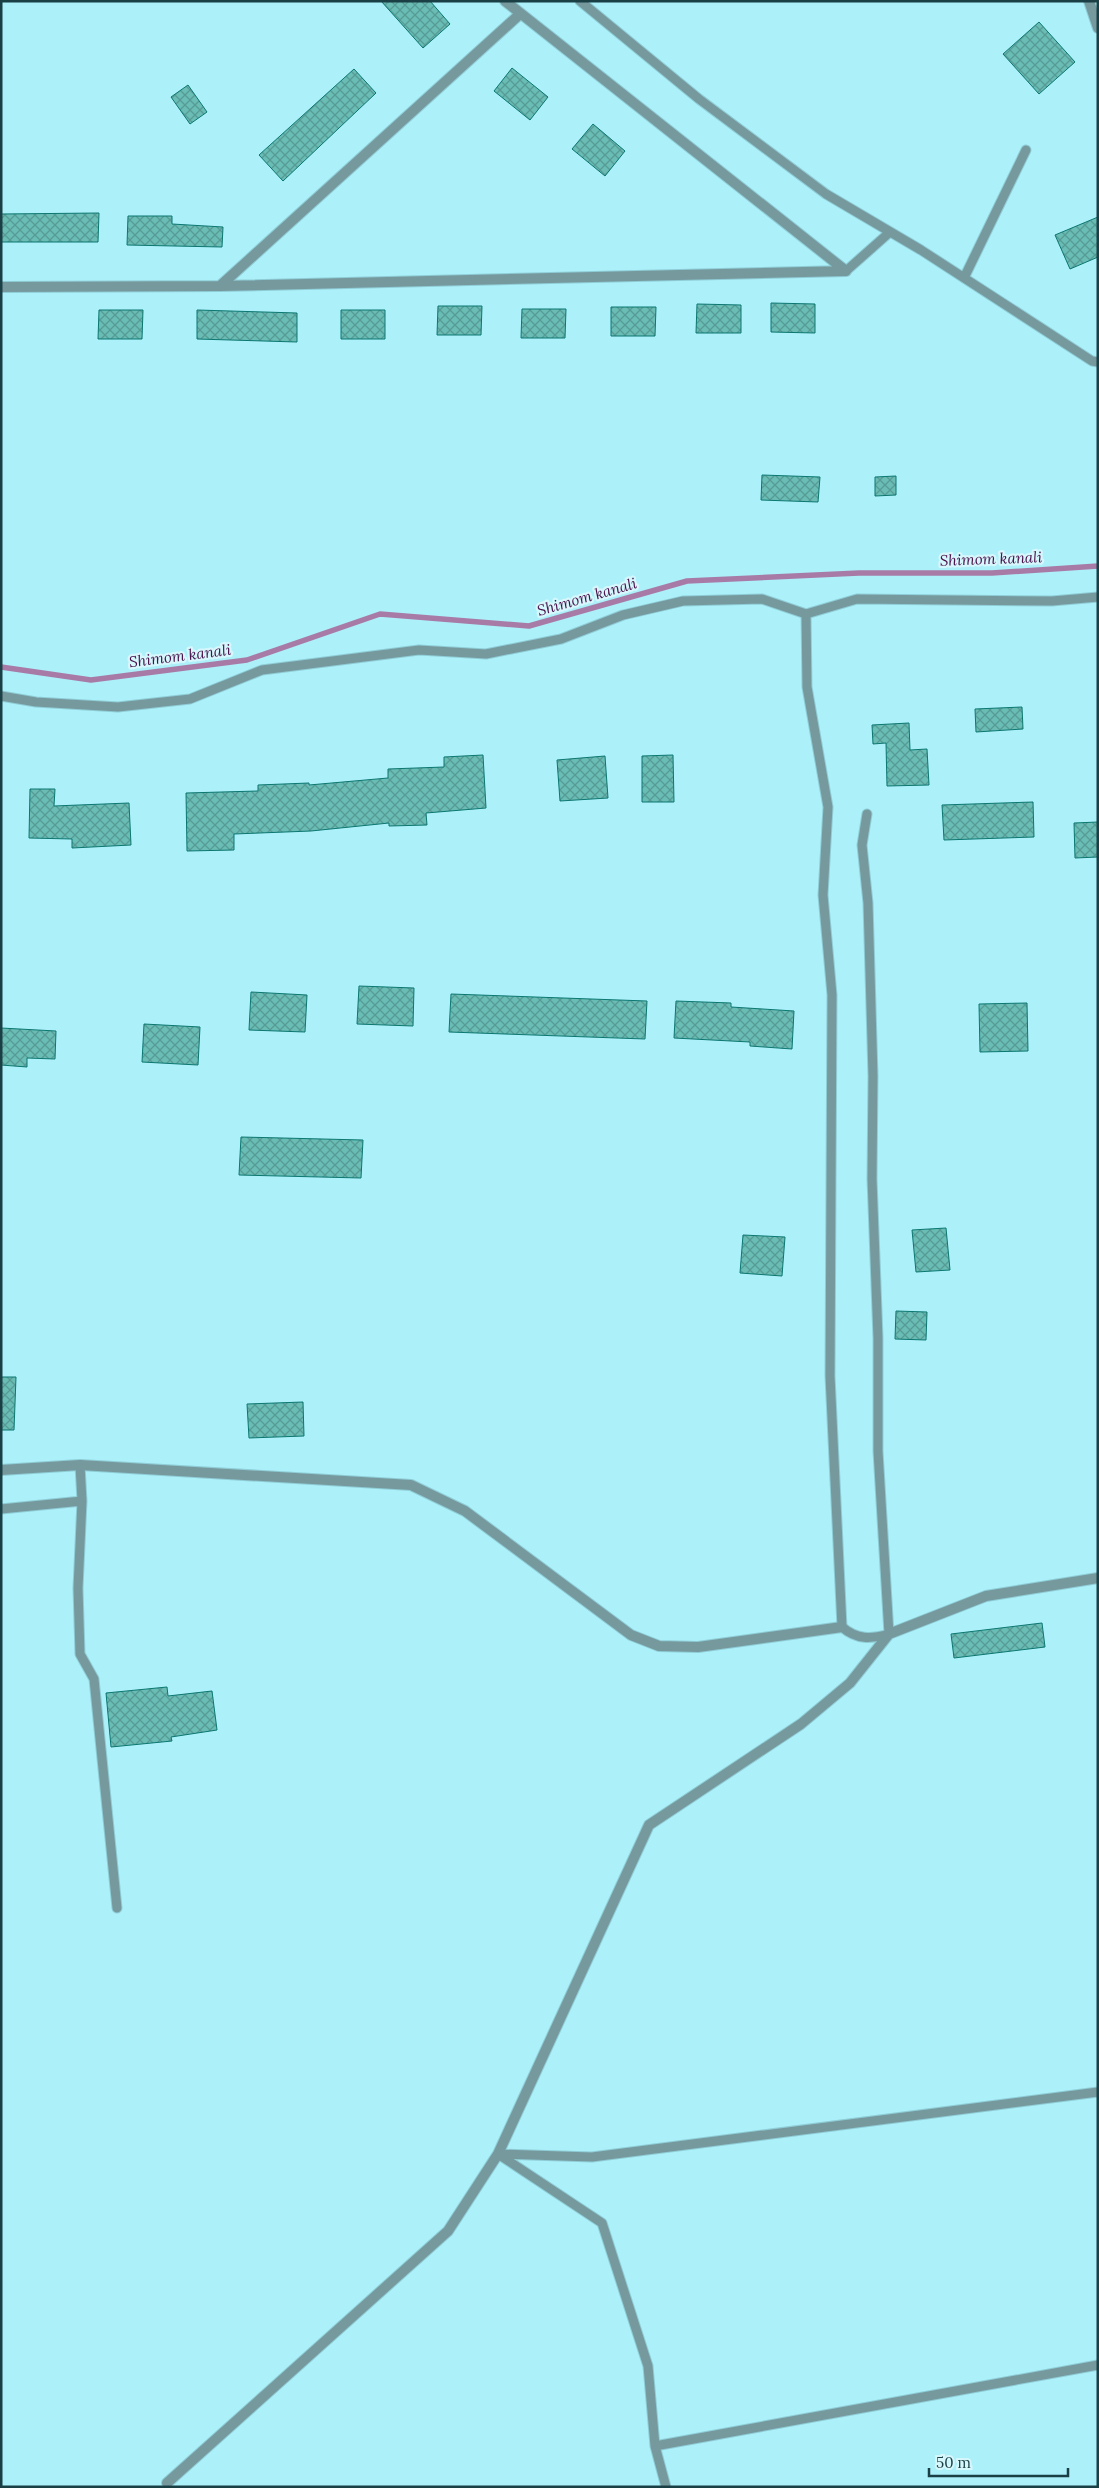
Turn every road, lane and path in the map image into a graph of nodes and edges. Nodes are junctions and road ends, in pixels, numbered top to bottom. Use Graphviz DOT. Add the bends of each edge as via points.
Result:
graph roads {
  1 [pos="505,1"];
  2 [pos="580,1"];
  3 [pos="1089,1"];
  4 [pos="520,14"];
  5 [pos="1098,28"];
  6 [pos="1026,150"];
  7 [pos="890,232"];
  8 [pos="846,271"];
  9 [pos="964,278"];
  10 [pos="220,286"];
  11 [pos="1,287"];
  12 [pos="1098,362"];
  13 [pos="1098,597"];
  14 [pos="806,614"];
  15 [pos="1,696"];
  16 [pos="867,814"];
  17 [pos="80,1465"];
  18 [pos="1,1470"];
  19 [pos="82,1501"];
  20 [pos="1,1509"];
  21 [pos="1098,1578"];
  22 [pos="842,1627"];
  23 [pos="889,1634"];
  24 [pos="117,1908"];
  25 [pos="1098,2092"];
  26 [pos="498,2154"];
  27 [pos="1098,2365"];
  28 [pos="655,2446"];
  29 [pos="167,2483"];
  30 [pos="666,2487"];
  1 -- 4 [label="street"];
  2 -- 7 [label="lane" via="699,99 826,194"];
  3 -- 5 [label="street"];
  4 -- 8 [label="street"];
  4 -- 10 [label="street"];
  6 -- 9 [label="lane"];
  7 -- 8 [label="lane"];
  7 -- 9 [label="lane"];
  8 -- 10 [label="street"];
  9 -- 12 [label="lane"];
  10 -- 11 [label="street"];
  13 -- 14 [label="lane" via="1052,601 857,599"];
  14 -- 15 [label="lane" via="762,599 683,601 623,614 561,639 486,654 419,650 262,670 190,699 118,707 36,702"];
  14 -- 22 [label="lane" via="807,687 828,807 822,895 832,995 830,1376"];
  16 -- 23 [label="lane" via="862,845 868,903 874,1076 872,1179 878,1450"];
  17 -- 18 [label="street"];
  17 -- 19 [label="lane"];
  17 -- 22 [label="street" via="411,1485 466,1511 631,1635 659,1646 698,1647"];
  19 -- 20 [label="lane"];
  19 -- 24 [label="lane" via="78,1588 80,1654 94,1679"];
  21 -- 23 [label="street" via="986,1596"];
  22 -- 23 [label="lane" via="850,1634 872,1639"];
  23 -- 26 [label="street" via="850,1683 801,1724 649,1826"];
  25 -- 26 [label="lane" via="592,2157"];
  26 -- 28 [label="lane" via="602,2223 648,2366"];
  26 -- 29 [label="street" via="448,2231"];
  27 -- 28 [label="lane"];
  28 -- 30 [label="lane"];
}
